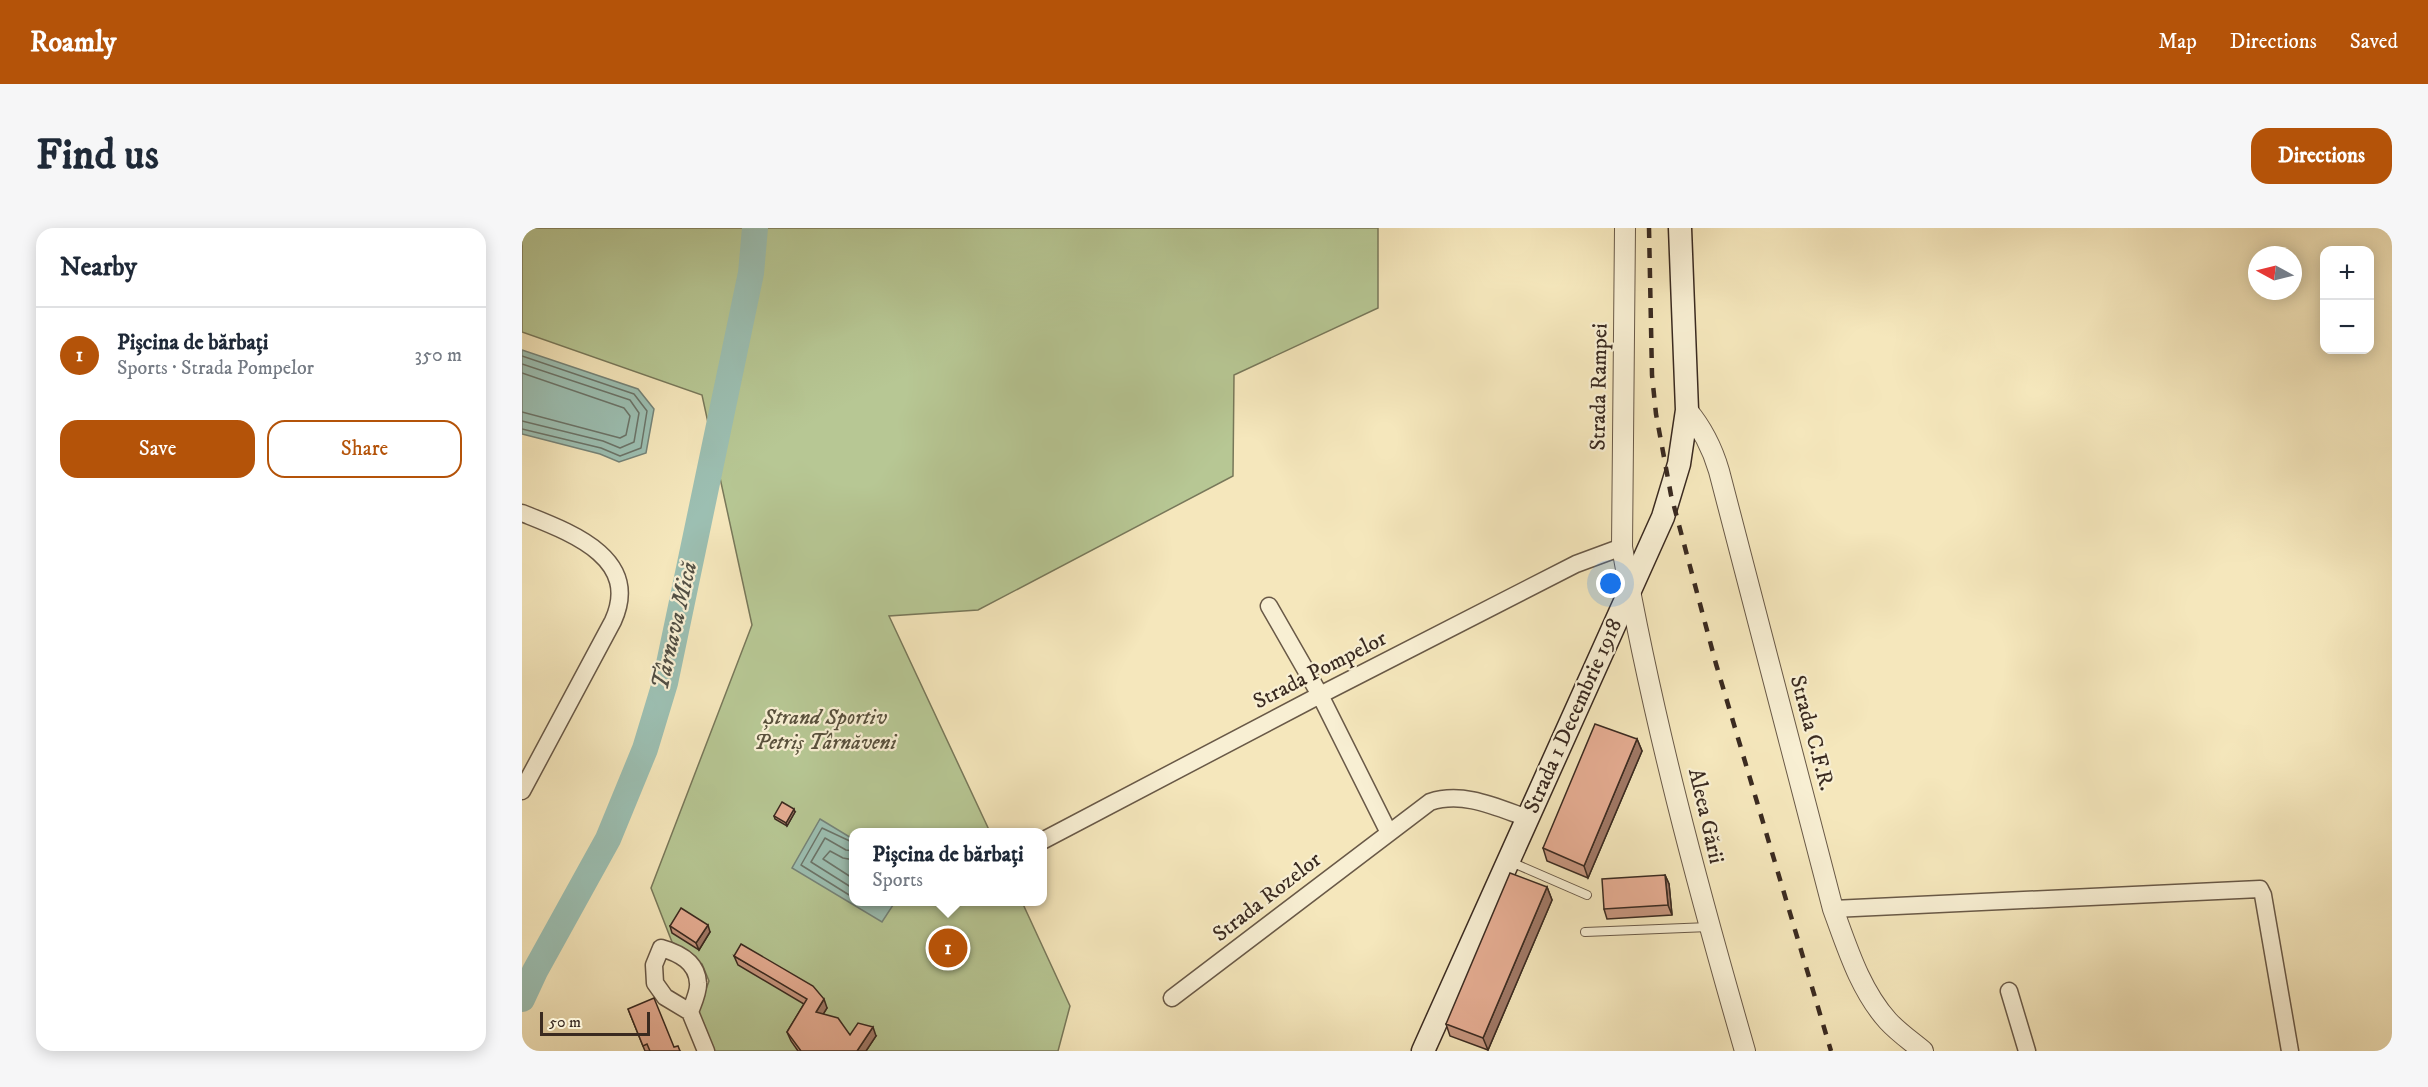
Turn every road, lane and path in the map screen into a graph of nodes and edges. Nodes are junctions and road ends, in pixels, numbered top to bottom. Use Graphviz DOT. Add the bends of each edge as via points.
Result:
graph roads {
  1 [pos="1625,228"];
  2 [pos="1680,228"];
  3 [pos="1687,410"];
  4 [pos="522,513"];
  5 [pos="1623,547"];
  6 [pos="1630,590"];
  7 [pos="1269,606"];
  8 [pos="1320,695"];
  9 [pos="522,791"];
  10 [pos="1527,818"];
  11 [pos="1389,831"];
  12 [pos="1047,838"];
  13 [pos="1508,861"];
  14 [pos="1587,895"];
  15 [pos="1833,909"];
  16 [pos="1709,927"];
  17 [pos="1585,932"];
  18 [pos="2009,991"];
  19 [pos="1172,998"];
  20 [pos="690,1012"];
  21 [pos="705,1051"];
  22 [pos="1423,1051"];
  23 [pos="1745,1051"];
  24 [pos="1923,1051"];
  25 [pos="2027,1051"];
  26 [pos="2290,1051"];
  1 -- 5 [label="street, Strada Rampei"];
  2 -- 3 [label="main road, Strada 1 Decembrie 1918"];
  3 -- 6 [label="main road, Strada 1 Decembrie 1918" via="1671,495"];
  3 -- 15 [label="street, Strada C.F.R." via="1702,428 1719,471"];
  4 -- 9 [label="street" via="600,553 618,577 621,592 613,621"];
  5 -- 6 [label="street, Strada Rampei"];
  5 -- 8 [label="street, Strada Pompelor" via="1576,564"];
  6 -- 10 [label="main road, Strada 1 Decembrie 1918"];
  6 -- 16 [label="street, Aleea Gării"];
  7 -- 8 [label="street"];
  8 -- 11 [label="street"];
  8 -- 12 [label="street, Strada Pompelor"];
  10 -- 11 [label="street, Strada Rozelor" via="1470,799 1442,798 1419,808"];
  10 -- 13 [label="main road, Strada 1 Decembrie 1918"];
  11 -- 19 [label="street, Strada Rozelor"];
  13 -- 14 [label="lane"];
  13 -- 22 [label="main road, Strada 1 Decembrie 1918"];
  15 -- 24 [label="street, Strada C.F.R." via="1872,1000 1888,1021"];
  15 -- 26 [label="street" via="2260,889"];
  16 -- 17 [label="lane"];
  16 -- 23 [label="street, Aleea Gării"];
  18 -- 25 [label="street"];
  20 -- 21 [label="street"];
}
